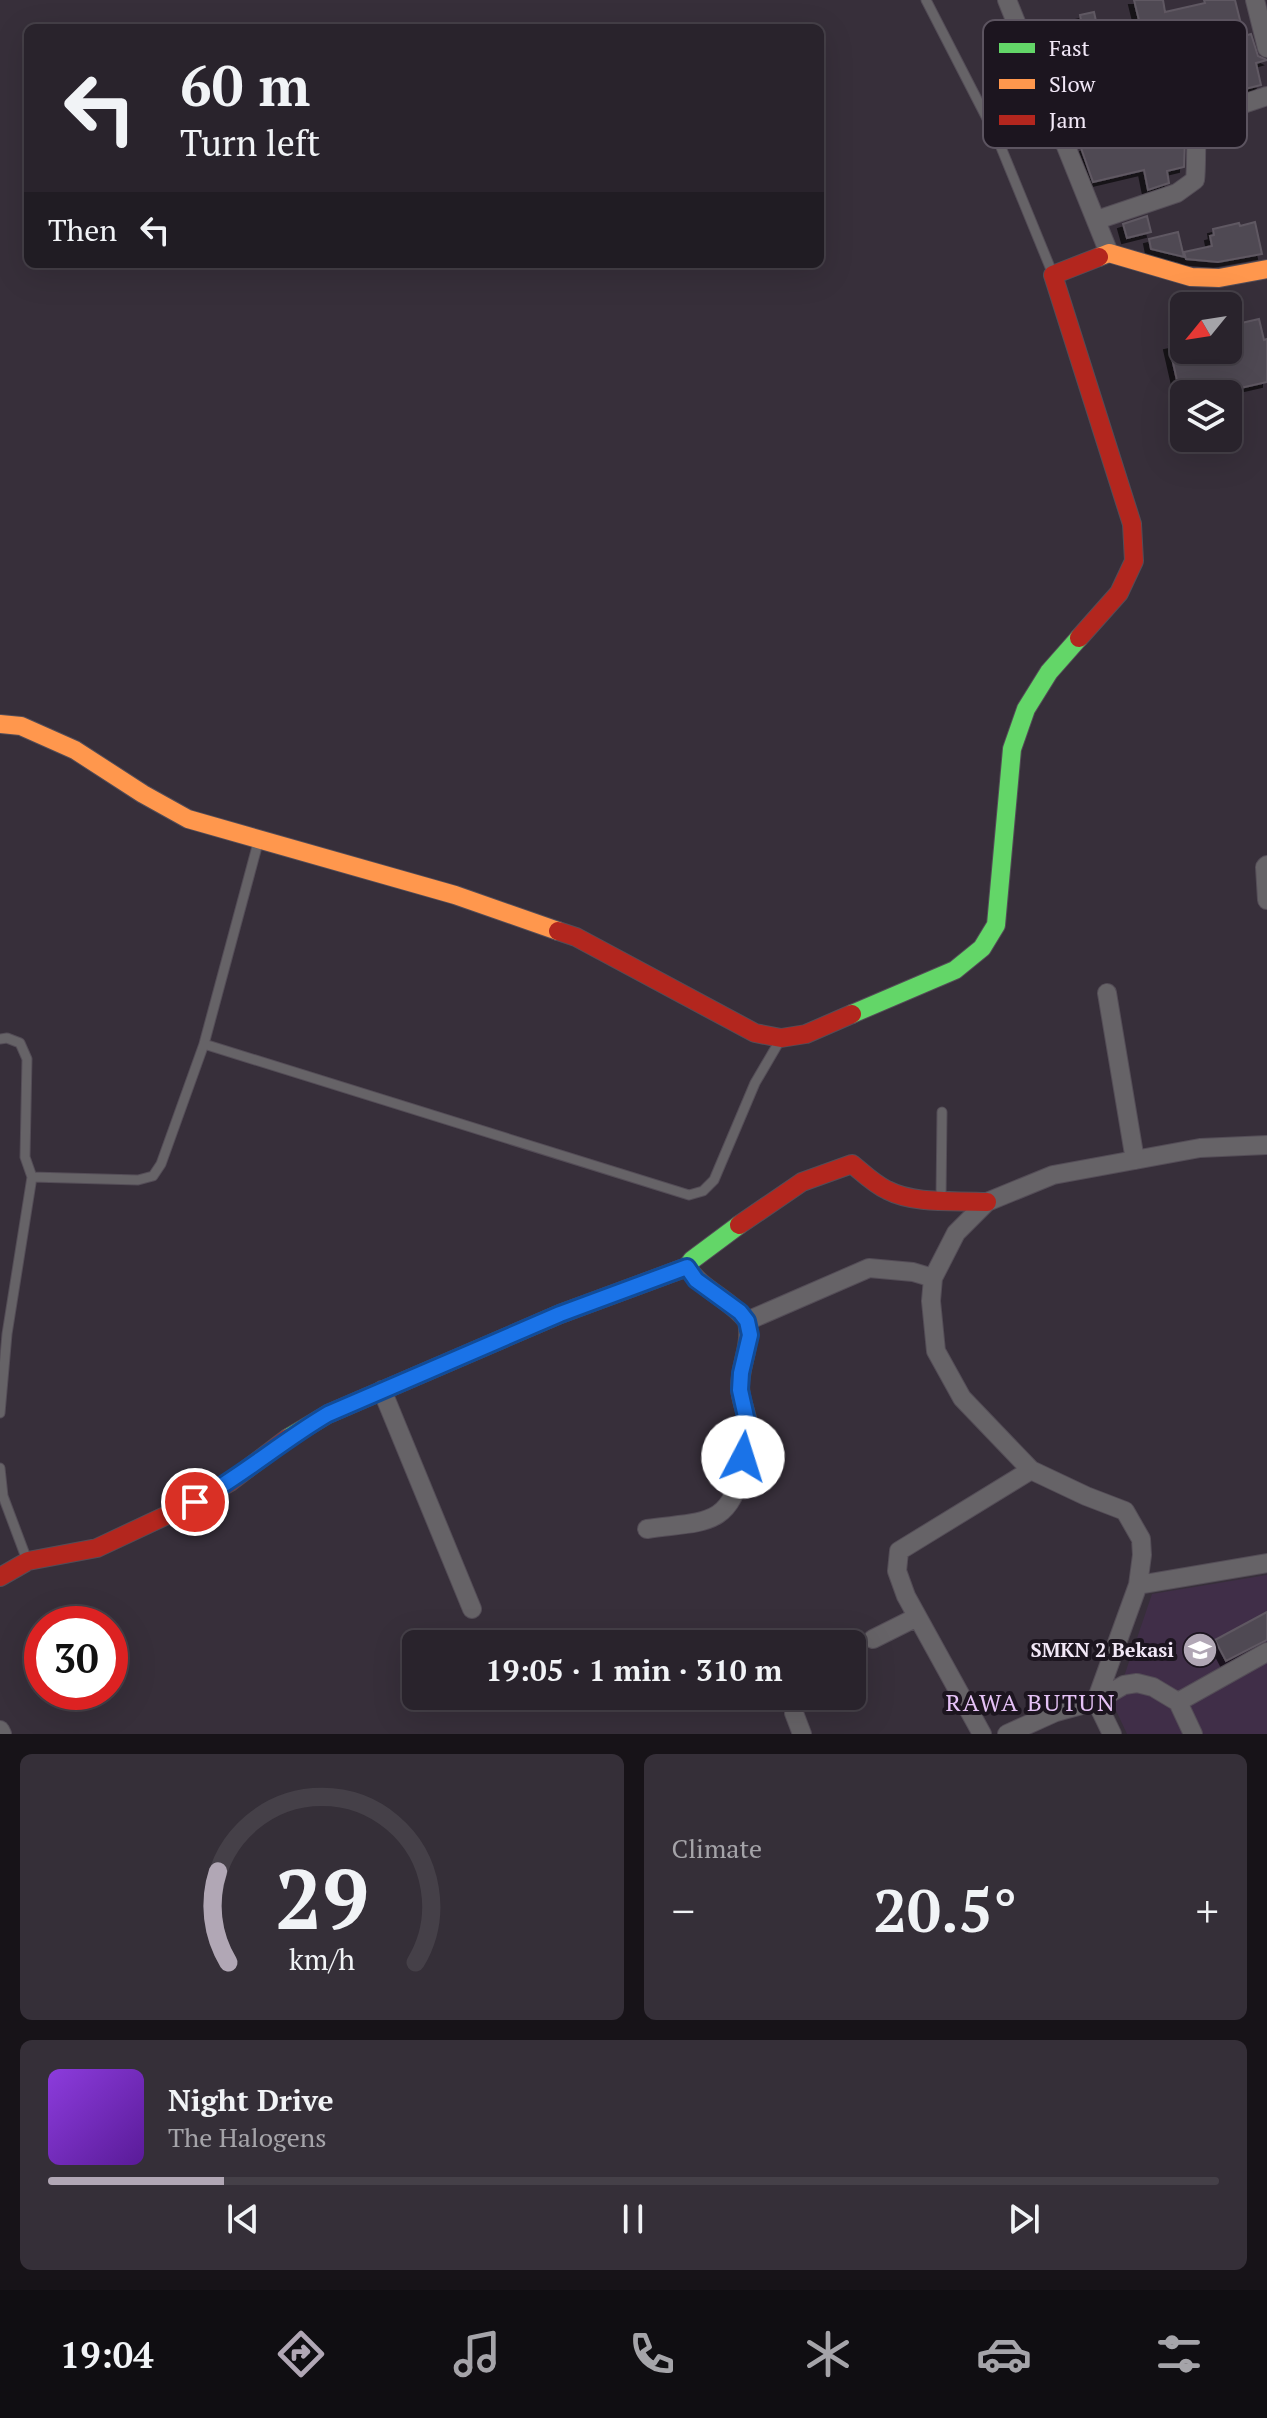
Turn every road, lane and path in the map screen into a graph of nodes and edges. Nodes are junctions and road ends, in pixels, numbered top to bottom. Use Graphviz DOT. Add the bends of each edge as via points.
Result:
graph roads {
  1 [pos="926,0"];
  2 [pos="1007,0"];
  3 [pos="1255,0"];
  4 [pos="1015,20"];
  5 [pos="1267,48"];
  6 [pos="1267,96"];
  7 [pos="1247,104"];
  8 [pos="983,111"];
  9 [pos="1001,148"];
  10 [pos="1066,148"];
  11 [pos="1197,148"];
  12 [pos="1097,220"];
  13 [pos="1109,253"];
  14 [pos="1267,269"];
  15 [pos="1053,275"];
  16 [pos="0,724"];
  17 [pos="259,840"];
  18 [pos="1267,865"];
  19 [pos="1267,900"];
  20 [pos="1107,993"];
  21 [pos="781,1038"];
  22 [pos="0,1039"];
  23 [pos="204,1044"];
  24 [pos="942,1112"];
  25 [pos="1267,1145"];
  26 [pos="1135,1160"];
  27 [pos="32,1177"];
  28 [pos="941,1199"];
  29 [pos="987,1202"];
  30 [pos="687,1267"];
  31 [pos="933,1278"];
  32 [pos="747,1321"];
  33 [pos="382,1390"];
  34 [pos="0,1413"];
  35 [pos="0,1468"];
  36 [pos="1031,1470"];
  37 [pos="647,1529"];
  38 [pos="28,1561"];
  39 [pos="1267,1563"];
  40 [pos="0,1577"];
  41 [pos="1138,1585"];
  42 [pos="472,1609"];
  43 [pos="917,1617"];
  44 [pos="873,1639"];
  45 [pos="1267,1652"];
  46 [pos="1096,1701"];
  47 [pos="1178,1702"];
  48 [pos="794,1713"];
  49 [pos="802,1734"];
  50 [pos="982,1734"];
  51 [pos="1007,1734"];
  52 [pos="1112,1734"];
  53 [pos="1193,1734"];
  1 -- 8 [label="lane"];
  2 -- 4 [label="street"];
  3 -- 5 [label="street"];
  6 -- 7 [label="street"];
  9 -- 15 [label="lane"];
  10 -- 12 [label="street"];
  11 -- 12 [label="street" via="1195,180 1177,193"];
  12 -- 13 [label="street"];
  13 -- 14 [label="street" via="1191,277"];
  13 -- 15 [label="street"];
  15 -- 21 [label="street" via="1132,524 1134,561 1119,593 1049,672 1026,709 1012,749 996,925 982,948 955,970 806,1034"];
  16 -- 17 [label="street" via="21,726 75,750 188,819"];
  17 -- 21 [label="street" via="455,895 576,937 755,1033"];
  17 -- 23 [label="lane"];
  18 -- 19 [label="street"];
  20 -- 26 [label="street"];
  21 -- 23 [label="lane" via="755,1083 714,1180 689,1195"];
  22 -- 27 [label="lane" via="20,1043 27,1059 25,1157"];
  23 -- 27 [label="lane" via="153,1176"];
  24 -- 28 [label="lane"];
  25 -- 26 [label="street" via="1200,1148"];
  26 -- 29 [label="street" via="1053,1175"];
  27 -- 34 [label="lane"];
  28 -- 29 [label="street"];
  28 -- 30 [label="street" via="894,1193 852,1164 802,1182"];
  29 -- 31 [label="street" via="956,1233"];
  30 -- 32 [label="street"];
  30 -- 33 [label="street"];
  31 -- 32 [label="street" via="869,1268"];
  31 -- 36 [label="street" via="936,1351 962,1398"];
  32 -- 37 [label="street" via="750,1335 740,1390 748,1426 738,1489 718,1516"];
  33 -- 38 [label="street" via="293,1434 195,1502 97,1548"];
  33 -- 42 [label="street"];
  35 -- 38 [label="lane" via="3,1496"];
  36 -- 41 [label="street" via="1125,1511 1141,1539"];
  36 -- 43 [label="street" via="899,1551 897,1571"];
  38 -- 40 [label="street"];
  39 -- 41 [label="street"];
  41 -- 46 [label="street"];
  43 -- 44 [label="street"];
  43 -- 50 [label="street"];
  45 -- 47 [label="street"];
  46 -- 47 [label="street" via="1124,1685 1145,1683"];
  46 -- 51 [label="street"];
  46 -- 52 [label="street"];
  47 -- 53 [label="street"];
  48 -- 49 [label="street"];
}
